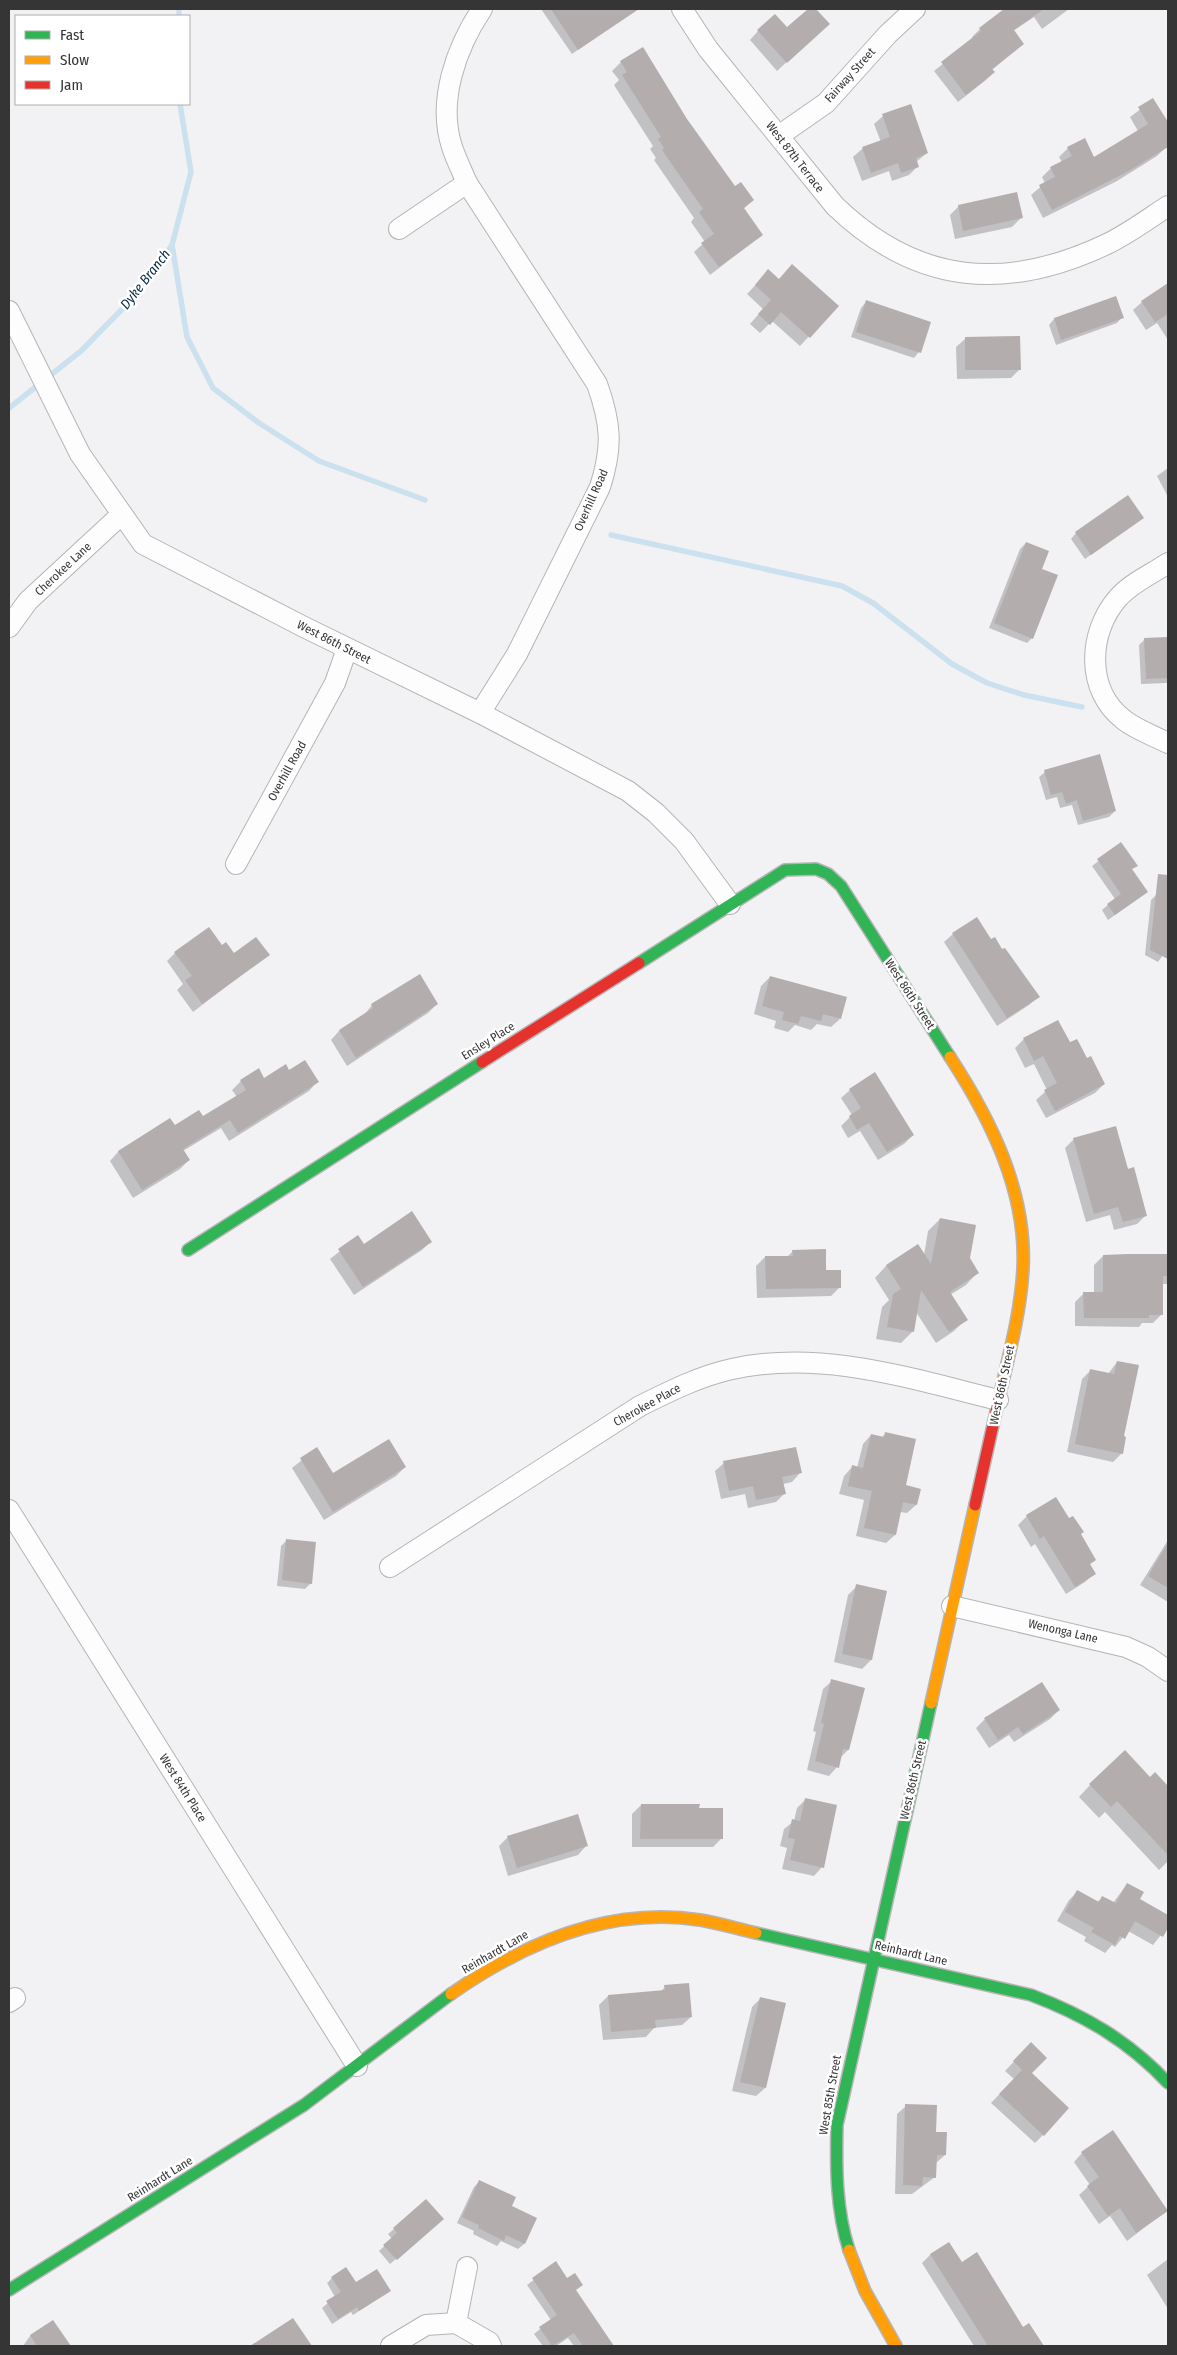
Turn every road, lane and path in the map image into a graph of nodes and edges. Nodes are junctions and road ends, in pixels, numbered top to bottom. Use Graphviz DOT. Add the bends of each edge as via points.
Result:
graph roads {
  1 [pos="482,9"];
  2 [pos="682,9"];
  3 [pos="915,9"];
  4 [pos="780,135"];
  5 [pos="467,183"];
  6 [pos="1168,206"];
  7 [pos="399,229"];
  8 [pos="9,311"];
  9 [pos="121,515"];
  10 [pos="1168,563"];
  11 [pos="9,627"];
  12 [pos="347,648"];
  13 [pos="480,713"];
  14 [pos="1168,743"];
  15 [pos="236,864"];
  16 [pos="808,866"];
  17 [pos="730,904"];
  18 [pos="188,1250"];
  19 [pos="998,1400"];
  20 [pos="9,1510"];
  21 [pos="390,1567"];
  22 [pos="952,1606"];
  23 [pos="1168,1671"];
  24 [pos="872,1958"];
  25 [pos="358,2066"];
  26 [pos="1168,2083"];
  27 [pos="467,2267"];
  28 [pos="9,2290"];
  29 [pos="456,2323"];
  30 [pos="391,2346"];
  31 [pos="492,2346"];
  32 [pos="896,2346"];
  1 -- 5 [label="street, Overhill Road" via="461,48 448,92 452,146"];
  2 -- 4 [label="street, West 87th Terrace" via="708,49"];
  3 -- 4 [label="street, Fairway Street" via="826,103"];
  4 -- 6 [label="street, West 87th Terrace" via="821,190 857,227 882,244 940,268 991,275 1050,267 1109,243"];
  5 -- 7 [label="street"];
  5 -- 13 [label="street, Overhill Road" via="598,384 607,412 610,438 600,487 518,654"];
  8 -- 9 [label="street, West 86th Street" via="80,454"];
  9 -- 11 [label="street, Cherokee Lane" via="28,601"];
  9 -- 12 [label="street, West 86th Street" via="143,544"];
  10 -- 14 [label="street" via="1120,596 1106,613 1096,639 1094,660 1110,705 1124,720"];
  12 -- 13 [label="street, West 86th Street"];
  12 -- 15 [label="street, Overhill Road" via="335,683"];
  13 -- 17 [label="street, West 86th Street" via="628,791 684,841"];
  16 -- 17 [label="street, Ensley Place" via="785,870"];
  16 -- 19 [label="street, West 86th Street" via="830,874 841,886 970,1089 990,1124 1007,1165 1018,1208 1023,1258 1021,1292"];
  17 -- 18 [label="street, Ensley Place"];
  19 -- 21 [label="street, Cherokee Place" via="851,1366 807,1362 768,1363 731,1369 680,1386 640,1406"];
  19 -- 22 [label="street, West 86th Street"];
  20 -- 25 [label="street, West 84th Place"];
  22 -- 23 [label="street, Wenonga Lane" via="1119,1645 1148,1657"];
  22 -- 24 [label="street, West 86th Street"];
  24 -- 25 [label="street, Reinhardt Lane" via="700,1920 611,1921 570,1930 494,1966 430,2008"];
  24 -- 26 [label="street, Reinhardt Lane" via="1031,1995 1067,2007 1128,2044"];
  24 -- 32 [label="street, West 85th Street" via="842,2092 834,2169 839,2214 849,2256 866,2297"];
  25 -- 28 [label="street, Reinhardt Lane" via="321,2094"];
  27 -- 29 [label="street"];
  29 -- 30 [label="street" via="426,2325"];
  29 -- 31 [label="street"];
}
